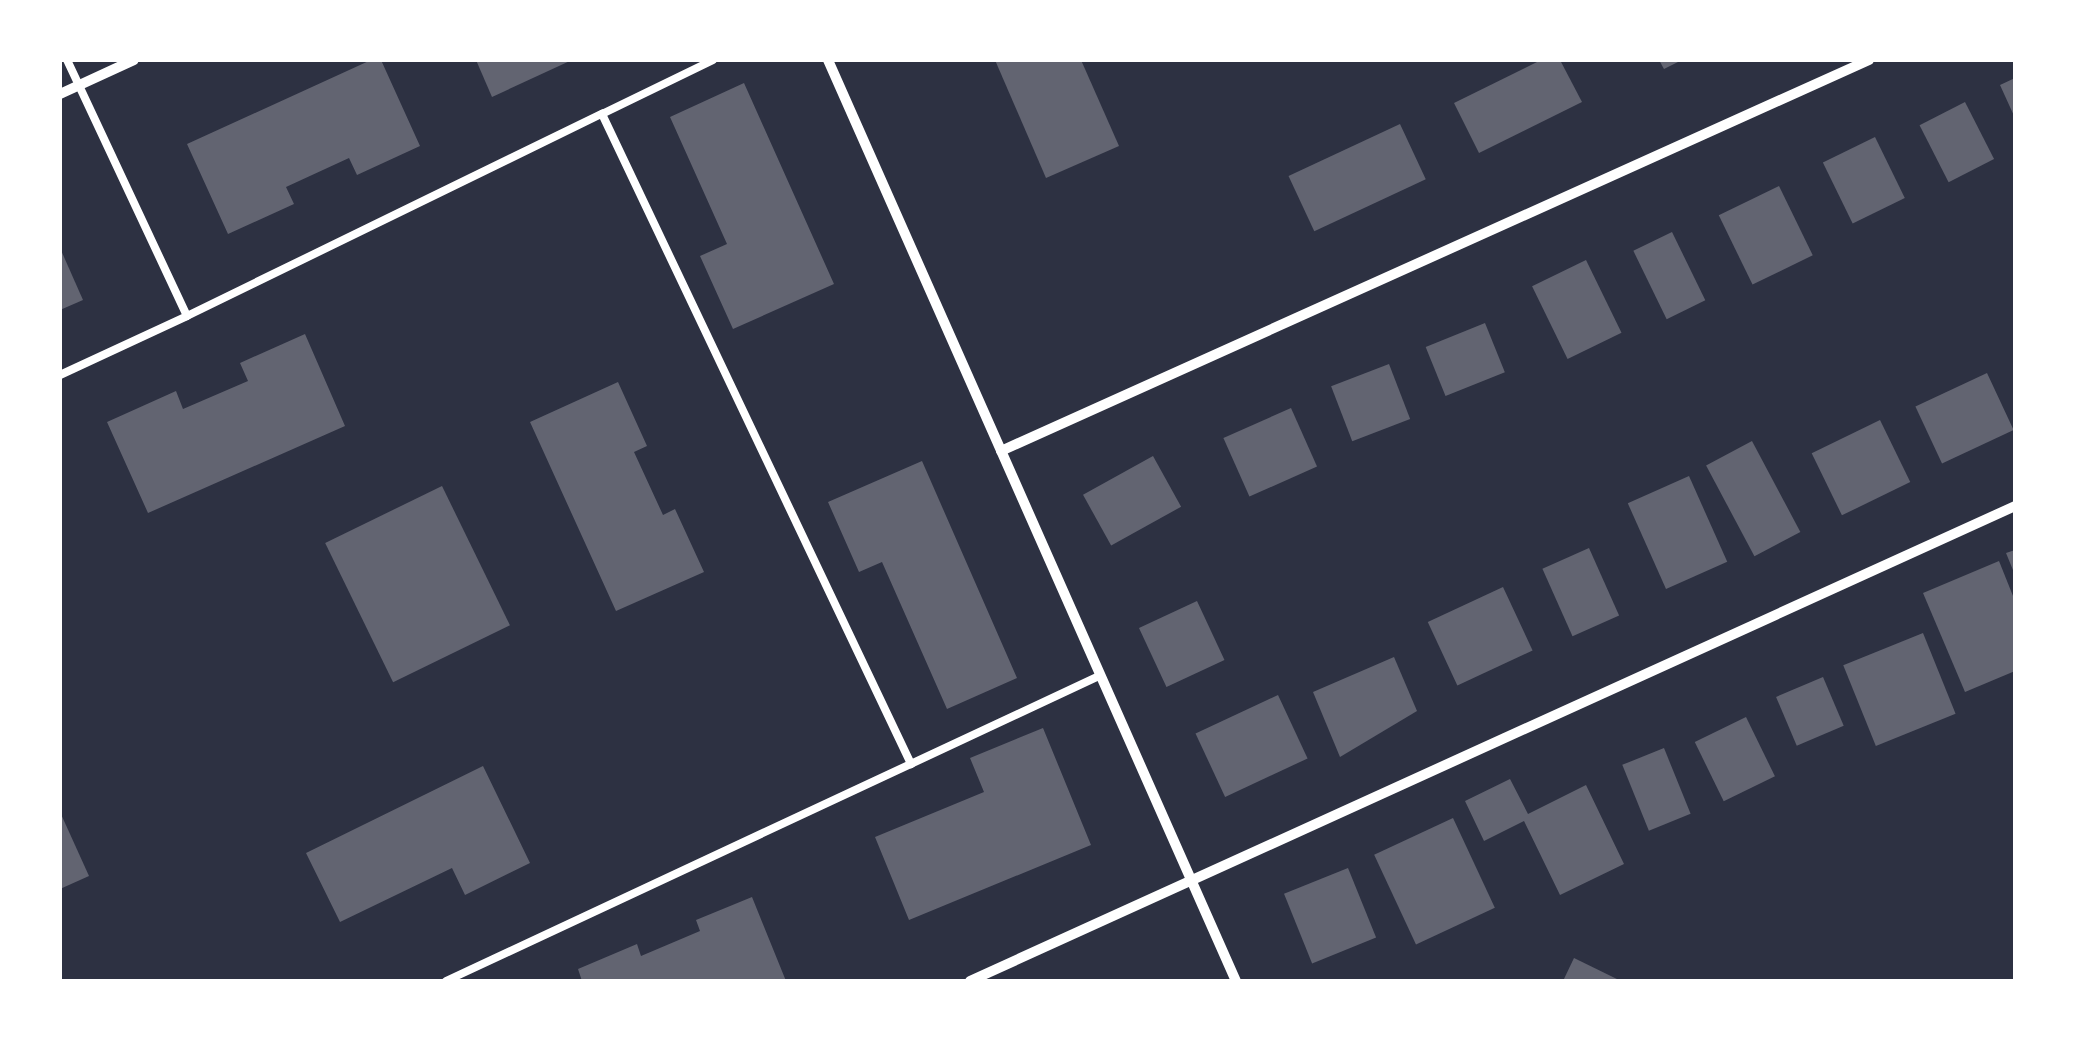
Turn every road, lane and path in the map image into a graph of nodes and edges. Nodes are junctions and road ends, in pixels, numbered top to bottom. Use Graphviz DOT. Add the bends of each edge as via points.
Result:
graph roads {
  1 [pos="67,60"];
  2 [pos="134,60"];
  3 [pos="713,60"];
  4 [pos="828,60"];
  5 [pos="1868,60"];
  6 [pos="79,85"];
  7 [pos="60,94"];
  8 [pos="602,114"];
  9 [pos="187,316"];
  10 [pos="60,375"];
  11 [pos="1001,451"];
  12 [pos="2015,506"];
  13 [pos="1096,677"];
  14 [pos="911,764"];
  15 [pos="1192,879"];
  16 [pos="446,981"];
  17 [pos="970,981"];
  18 [pos="1236,981"];
  1 -- 6 [label="lane"];
  2 -- 6 [label="street"];
  3 -- 8 [label="lane"];
  4 -- 11 [label="street"];
  5 -- 11 [label="street"];
  6 -- 7 [label="street"];
  6 -- 9 [label="lane"];
  8 -- 9 [label="lane"];
  8 -- 14 [label="lane"];
  9 -- 10 [label="lane"];
  11 -- 13 [label="street"];
  12 -- 15 [label="street"];
  13 -- 14 [label="lane"];
  13 -- 15 [label="street"];
  14 -- 16 [label="lane"];
  15 -- 17 [label="street"];
  15 -- 18 [label="street"];
}
